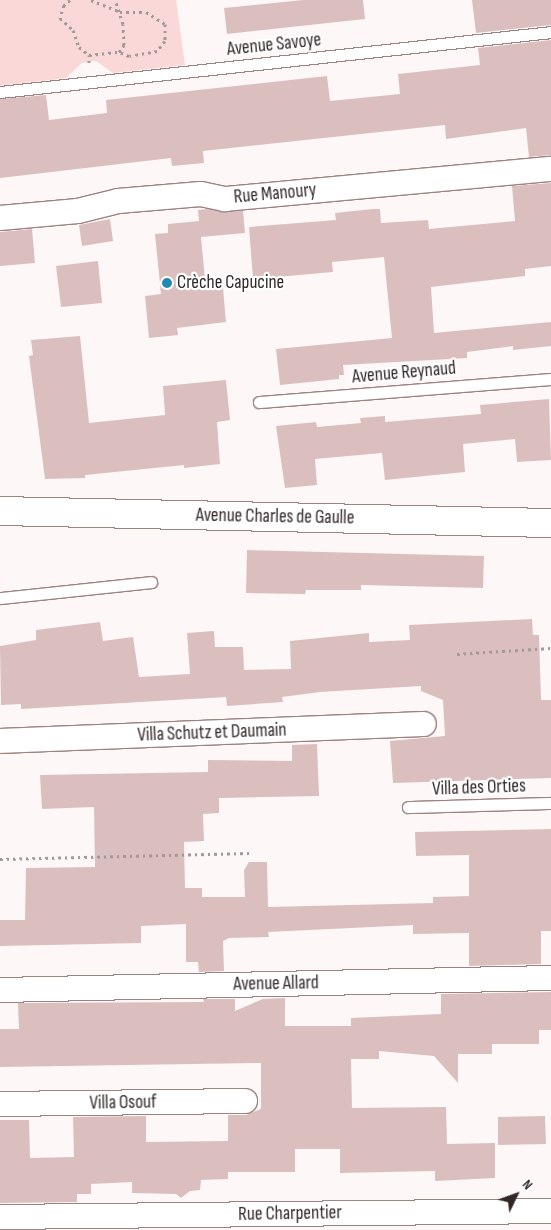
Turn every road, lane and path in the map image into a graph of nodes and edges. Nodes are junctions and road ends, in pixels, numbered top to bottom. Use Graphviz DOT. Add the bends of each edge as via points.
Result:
graph roads {
  1 [pos="70,0"];
  2 [pos="90,0"];
  3 [pos="116,0"];
  4 [pos="120,12"];
  5 [pos="551,32"];
  6 [pos="119,52"];
  7 [pos="89,55"];
  8 [pos="90,82"];
  9 [pos="0,92"];
  10 [pos="551,169"];
  11 [pos="0,218"];
  12 [pos="551,379"];
  13 [pos="259,402"];
  14 [pos="0,510"];
  15 [pos="551,524"];
  16 [pos="152,582"];
  17 [pos="0,598"];
  18 [pos="551,648"];
  19 [pos="457,654"];
  20 [pos="424,724"];
  21 [pos="0,741"];
  22 [pos="551,803"];
  23 [pos="408,808"];
  24 [pos="250,853"];
  25 [pos="0,859"];
  26 [pos="551,978"];
  27 [pos="0,990"];
  28 [pos="245,1101"];
  29 [pos="0,1104"];
  30 [pos="551,1211"];
  31 [pos="0,1217"];
  1 -- 7 [label="path" via="64,5 60,18 73,30 79,48"];
  2 -- 4 [label="path"];
  3 -- 4 [label="path"];
  4 -- 6 [label="path" via="125,32 124,45"];
  4 -- 6 [label="path" via="146,12 162,19 167,29 165,41 157,51 129,56"];
  5 -- 8 [label="lane, Avenue Savoye"];
  6 -- 7 [label="path"];
  7 -- 8 [label="path"];
  8 -- 9 [label="lane, Avenue Savoye"];
  10 -- 11 [label="street, Rue Manoury" via="225,199 200,194 118,201 92,209"];
  12 -- 13 [label="lane, Avenue Reynaud"];
  14 -- 15 [label="street, Avenue Charles de Gaulle"];
  16 -- 17 [label="lane"];
  18 -- 19 [label="path"];
  20 -- 21 [label="street, Villa Schutz et Daumain"];
  22 -- 23 [label="lane, Villa des Orties"];
  24 -- 25 [label="path"];
  26 -- 27 [label="street, Avenue Allard"];
  28 -- 29 [label="street, Villa Osouf"];
  30 -- 31 [label="street, Rue Charpentier"];
}
